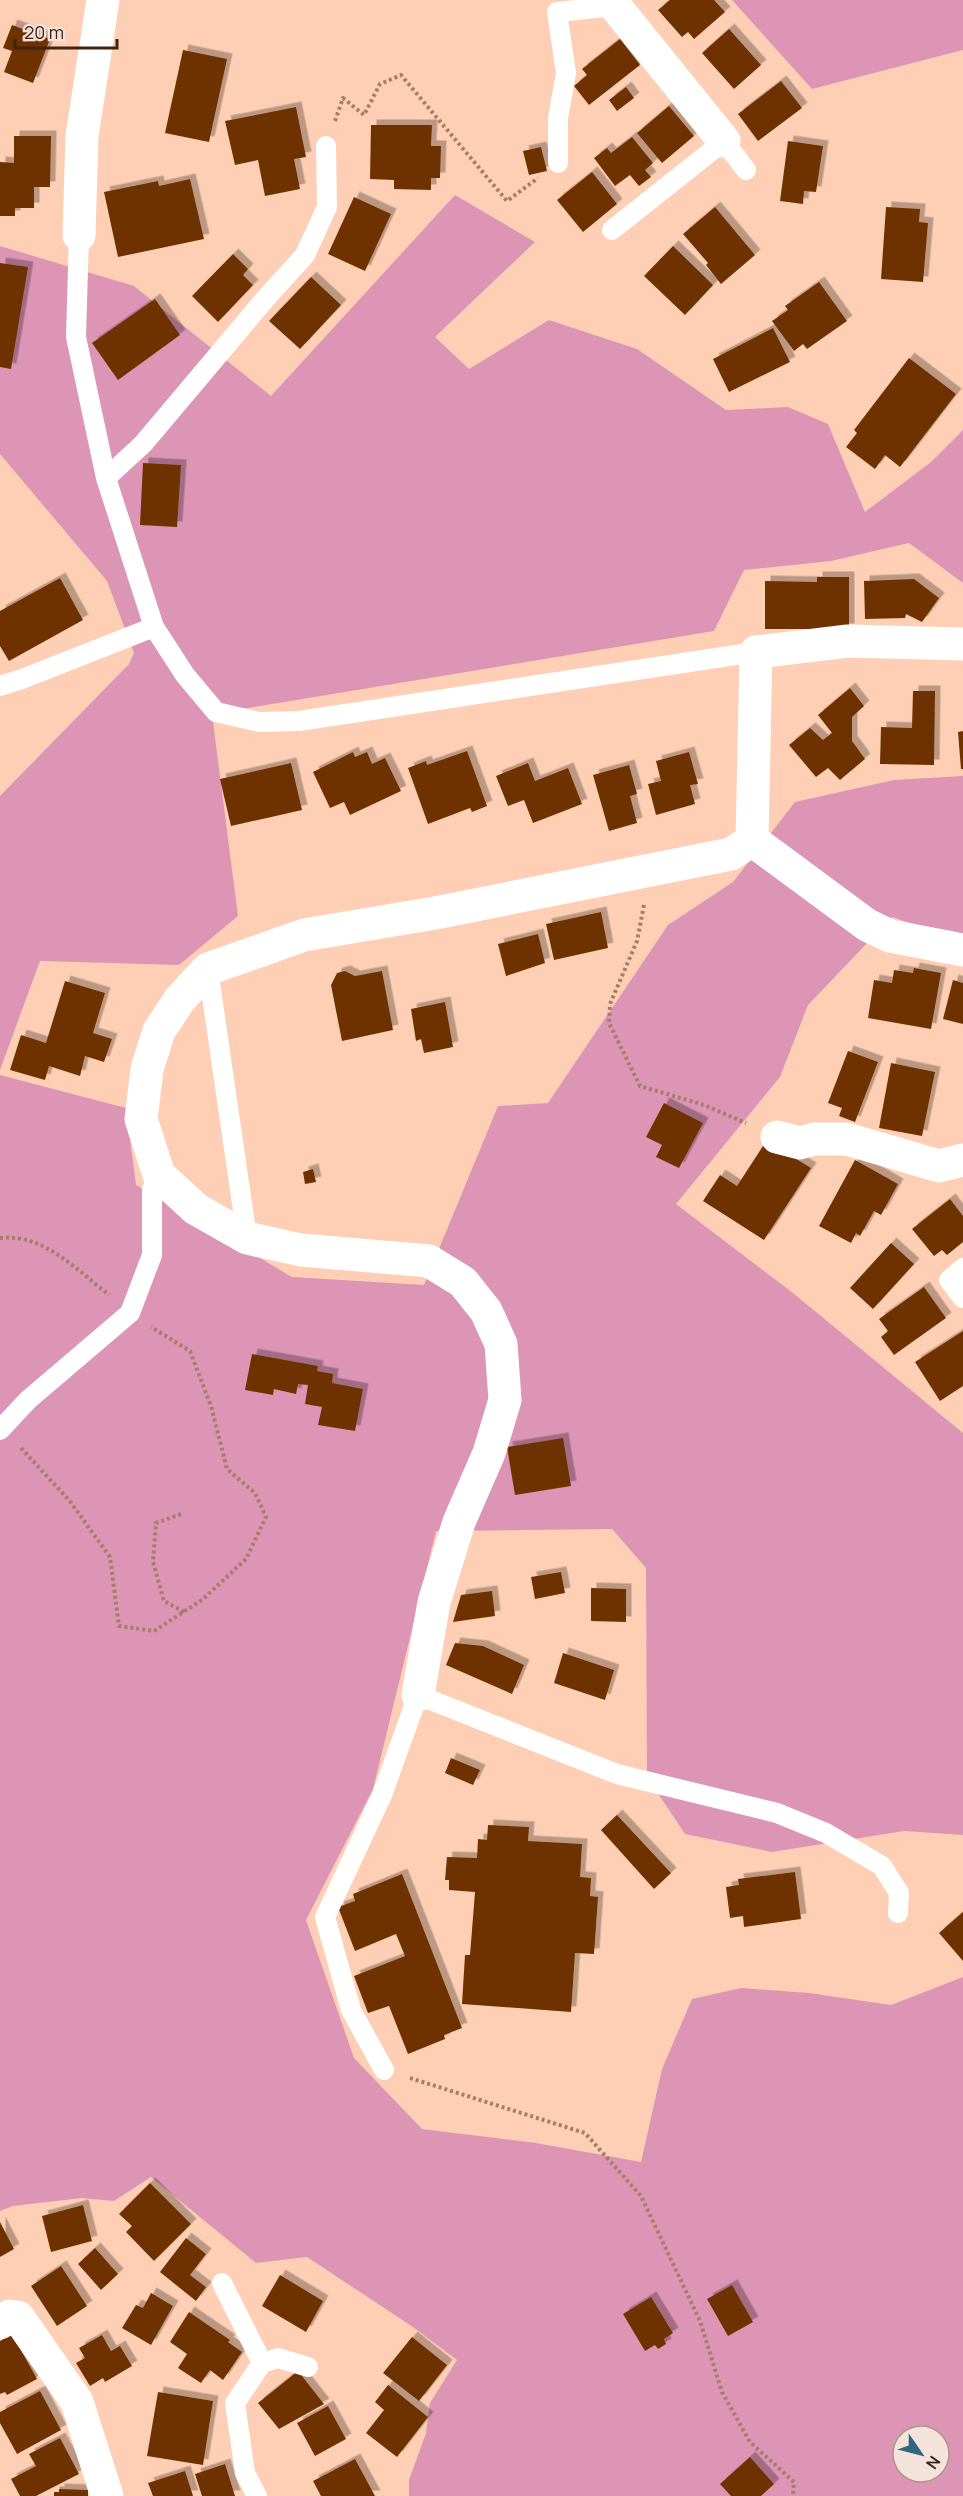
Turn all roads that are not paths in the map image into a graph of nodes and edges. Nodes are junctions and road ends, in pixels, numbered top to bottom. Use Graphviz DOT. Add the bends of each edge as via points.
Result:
graph roads {
  1 [pos="103,0"];
  2 [pos="615,3"];
  3 [pos="724,141"];
  4 [pos="326,146"];
  5 [pos="558,163"];
  6 [pos="746,170"];
  7 [pos="612,230"];
  8 [pos="79,235"];
  9 [pos="106,478"];
  10 [pos="154,627"];
  11 [pos="963,644"];
  12 [pos="756,651"];
  13 [pos="0,686"];
  14 [pos="752,840"];
  15 [pos="963,950"];
  16 [pos="208,969"];
  17 [pos="777,1137"];
  18 [pos="963,1160"];
  19 [pos="159,1175"];
  20 [pos="247,1238"];
  21 [pos="963,1268"];
  22 [pos="963,1298"];
  23 [pos="1,1429"];
  24 [pos="418,1695"];
  25 [pos="898,1913"];
  26 [pos="384,2070"];
  27 [pos="222,2283"];
  28 [pos="0,2323"];
  29 [pos="262,2363"];
  30 [pos="308,2367"];
  31 [pos="107,2496"];
  32 [pos="257,2496"];
  1 -- 8 [label="street" via="82,136"];
  2 -- 3 [label="street"];
  2 -- 5 [label="lane" via="557,12 566,73 558,118"];
  3 -- 6 [label="lane"];
  3 -- 7 [label="lane"];
  4 -- 9 [label="lane" via="327,207 305,255 143,444"];
  8 -- 9 [label="lane" via="76,337"];
  9 -- 10 [label="lane"];
  10 -- 12 [label="lane" via="184,675 216,712 259,722 299,721"];
  10 -- 13 [label="lane"];
  11 -- 12 [label="street" via="848,641"];
  12 -- 14 [label="street"];
  14 -- 15 [label="street" via="867,925 890,936"];
  14 -- 16 [label="street" via="731,854 304,935"];
  16 -- 19 [label="street" via="180,999 159,1031 147,1069 141,1119"];
  16 -- 20 [label="lane"];
  17 -- 18 [label="street" via="800,1143 847,1139 939,1166"];
  19 -- 20 [label="street" via="196,1209"];
  19 -- 23 [label="lane" via="152,1190 152,1255 130,1313 28,1400"];
  20 -- 24 [label="street" via="301,1250 429,1262 464,1282 486,1311 501,1344 505,1400 434,1602"];
  21 -- 22 [label="lane" via="949,1280"];
  24 -- 25 [label="lane" via="617,1774 777,1813 826,1833 882,1866 899,1893"];
  24 -- 26 [label="lane" via="382,1795 325,1917 351,2010"];
  27 -- 29 [label="lane"];
  28 -- 31 [label="street" via="10,2316 18,2318 77,2402"];
  29 -- 30 [label="lane" via="278,2358"];
  29 -- 32 [label="lane" via="235,2403 245,2473"];
}
